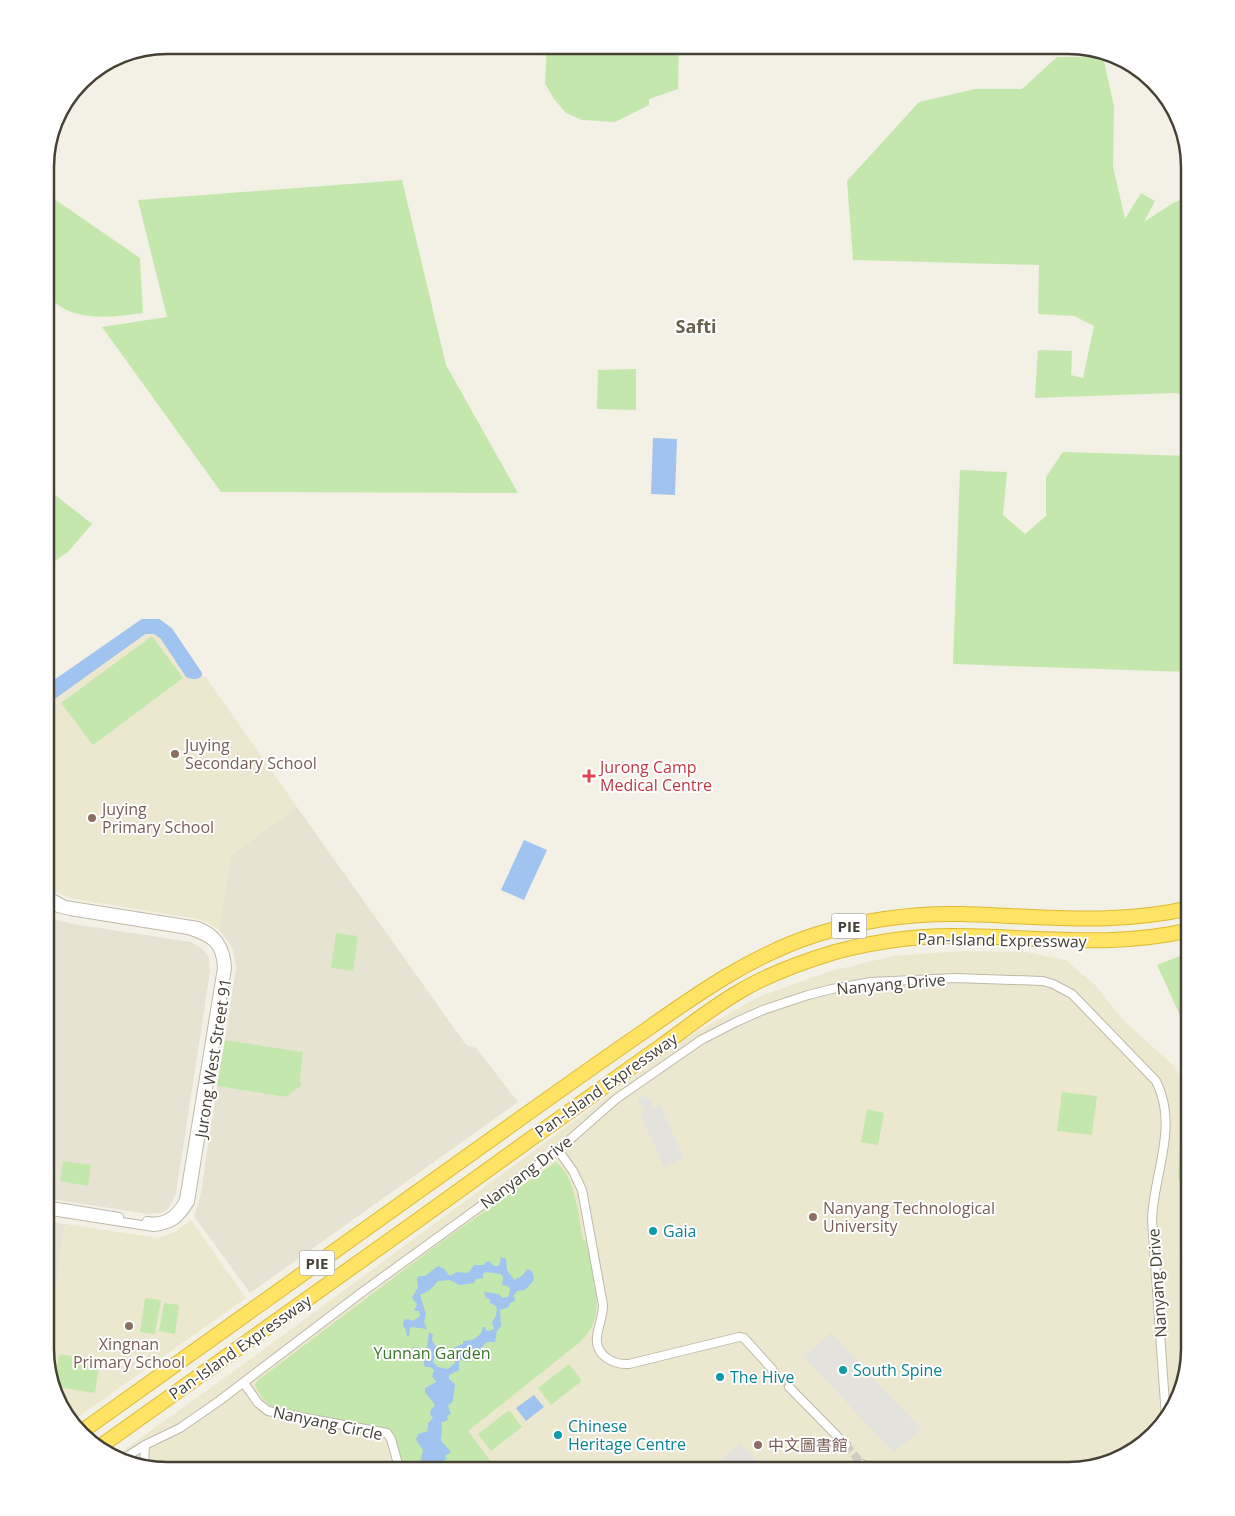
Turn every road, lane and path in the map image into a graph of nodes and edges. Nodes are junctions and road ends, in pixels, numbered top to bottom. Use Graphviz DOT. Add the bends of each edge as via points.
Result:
graph roads {
  1 [pos="54,898"];
  2 [pos="54,906"];
  3 [pos="1181,910"];
  4 [pos="1181,932"];
  5 [pos="558,1150"];
  6 [pos="54,1206"];
  7 [pos="54,1211"];
  8 [pos="772,1369"];
  9 [pos="244,1383"];
  10 [pos="789,1387"];
  11 [pos="1165,1407"];
  12 [pos="86,1428"];
  13 [pos="105,1443"];
  14 [pos="145,1445"];
  15 [pos="846,1445"];
  16 [pos="128,1456"];
  17 [pos="144,1459"];
  18 [pos="398,1462"];
  1 -- 7 [label="street, Jurong West Street 91" via="65,904 208,930 223,948 227,968 190,1202 184,1212 166,1226 154,1227"];
  2 -- 6 [label="street, Jurong West Street 91" via="70,912 204,935 218,949 222,968 180,1209 164,1221 153,1222"];
  3 -- 12 [label="highway, Pan-Island Expressway / PIE" via="1098,919 920,915 818,934 759,958 687,1001"];
  4 -- 13 [label="highway, Pan-Island Expressway / PIE" via="1113,941 956,936 903,939 833,953 759,981 737,992 626,1070"];
  5 -- 8 [label="street" via="573,1171 585,1201 603,1305 597,1337 604,1356 615,1363 629,1364 739,1337 744,1338"];
  5 -- 9 [label="street, Nanyang Drive" via="361,1293"];
  5 -- 11 [label="street, Nanyang Drive" via="616,1099 701,1040 785,1002 870,982 955,978 1053,984 1072,994 1138,1061 1156,1081 1163,1097 1166,1123 1152,1219"];
  9 -- 14 [label="street, Nanyang Drive" via="180,1428"];
  9 -- 18 [label="street, Nanyang Circle" via="264,1409 275,1413 387,1433"];
  10 -- 15 [label="street"];
  14 -- 16 [label="street, Nanyang Drive"];
  14 -- 17 [label="street"];
}
